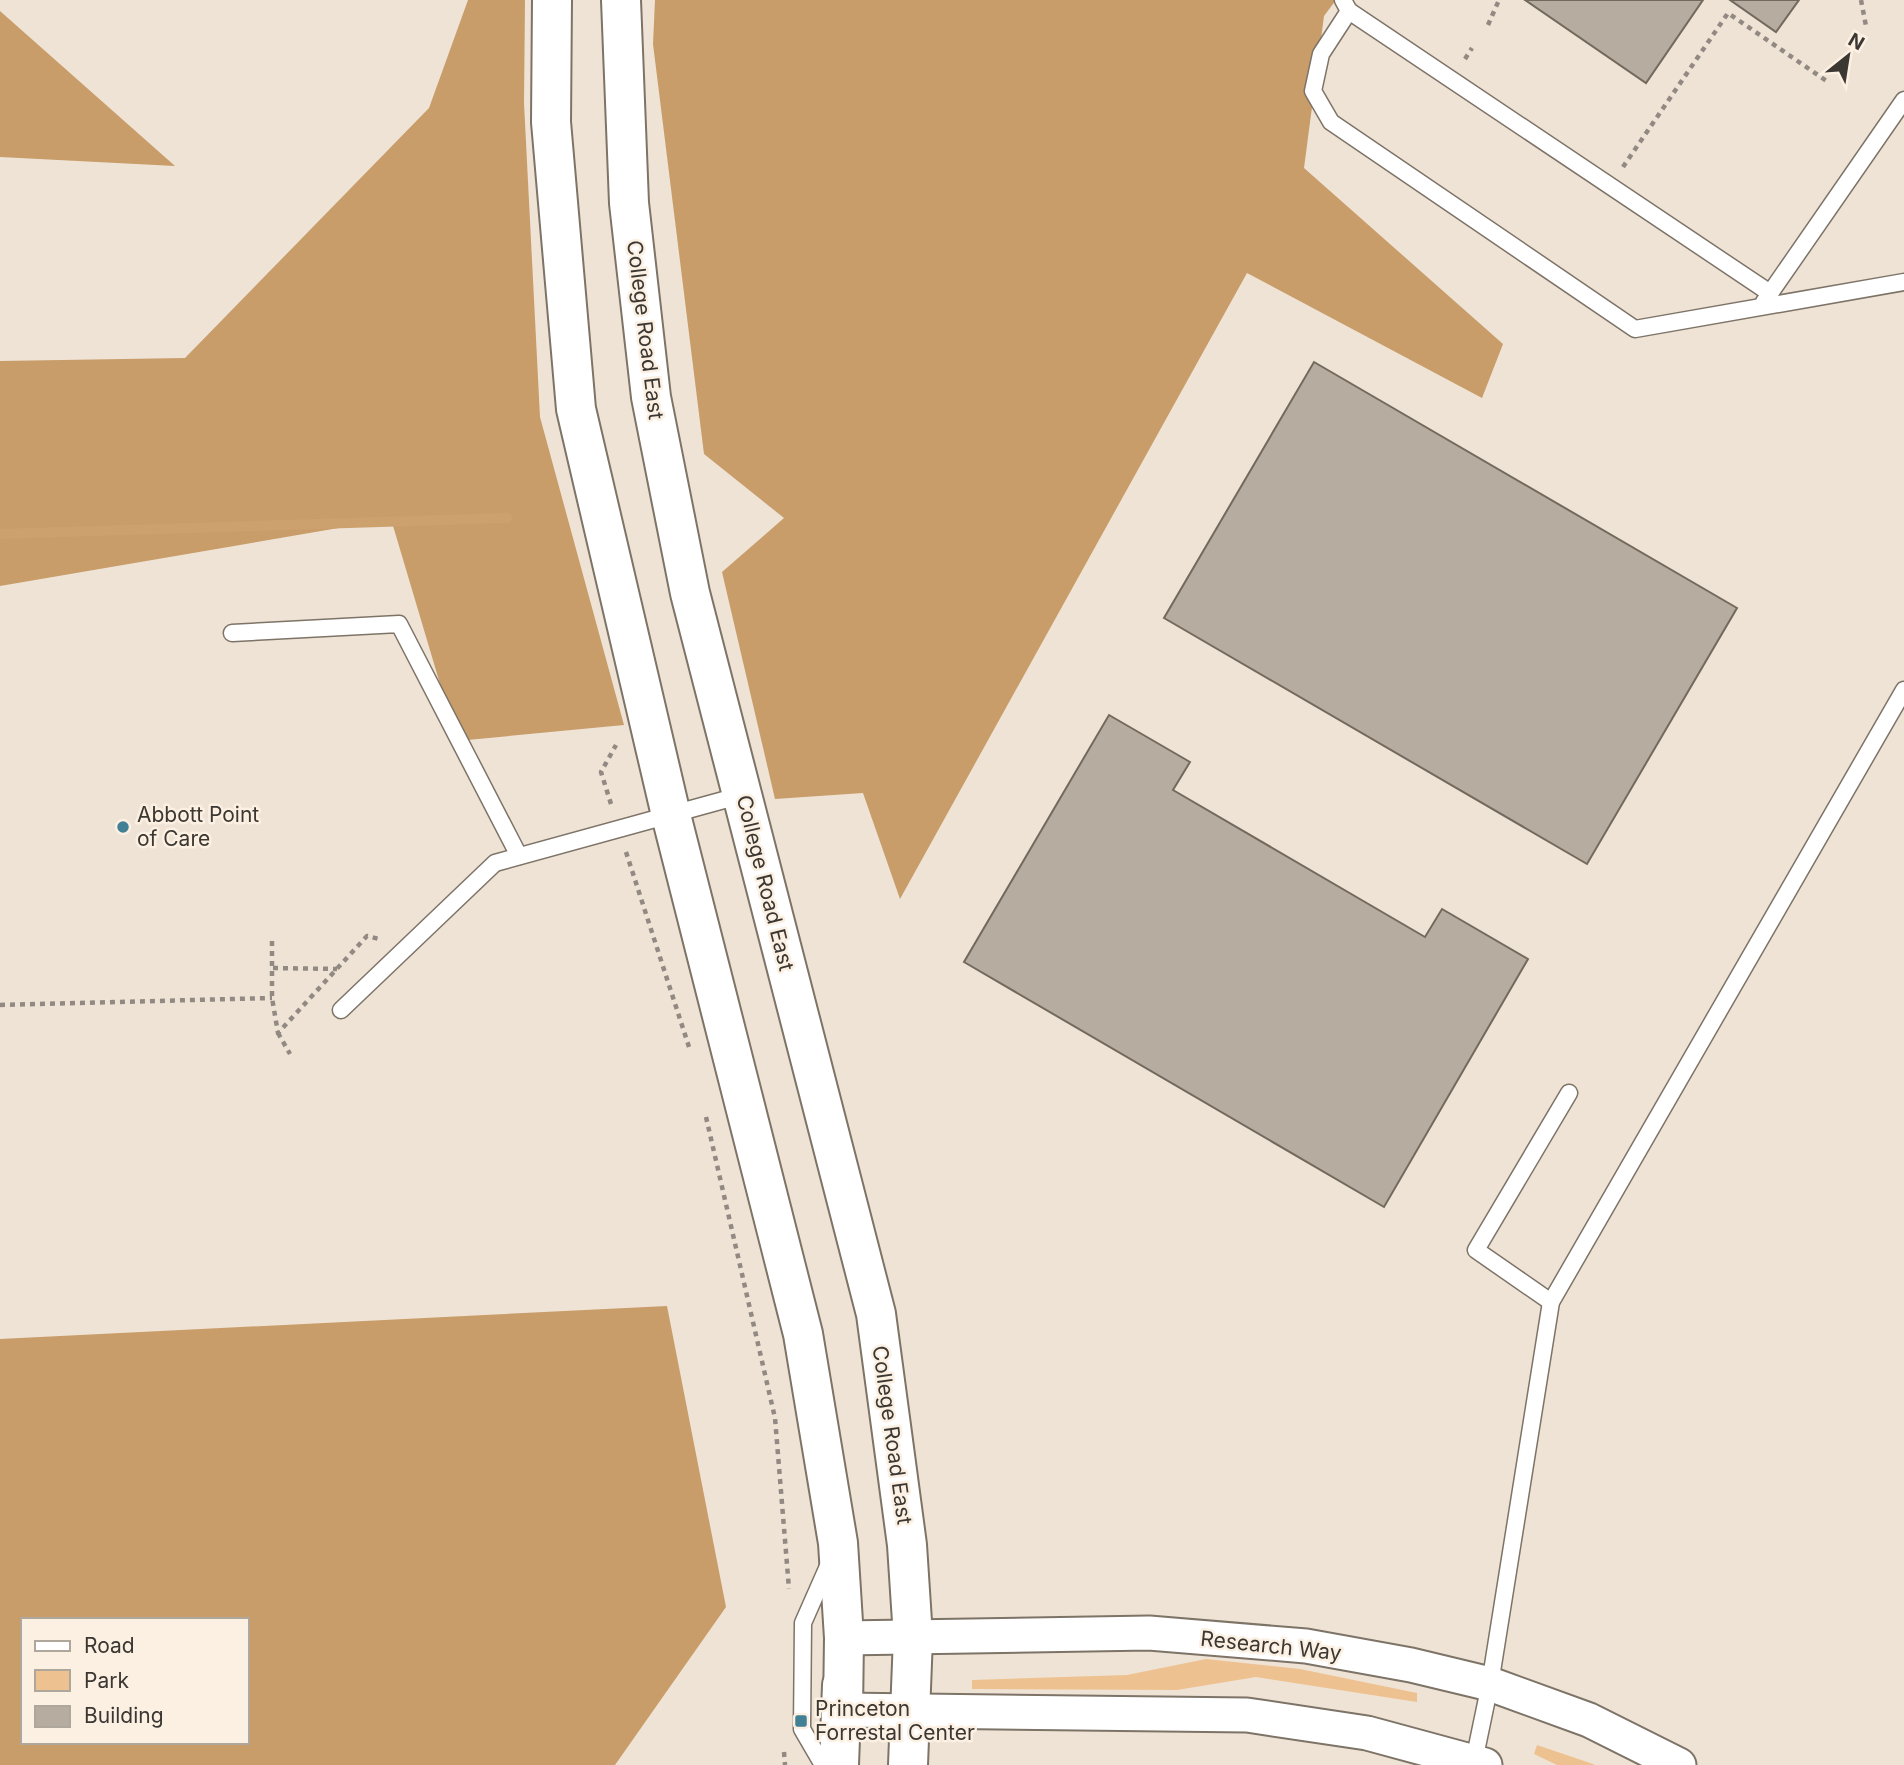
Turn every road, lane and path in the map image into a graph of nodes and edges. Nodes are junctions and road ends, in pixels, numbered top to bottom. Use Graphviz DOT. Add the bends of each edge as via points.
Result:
graph roads {
  1 [pos="552,0"];
  2 [pos="621,0"];
  3 [pos="1499,0"];
  4 [pos="1861,0"];
  5 [pos="1346,6"];
  6 [pos="1488,25"];
  7 [pos="1866,26"];
  8 [pos="1828,82"];
  9 [pos="1904,100"];
  10 [pos="1610,186"];
  11 [pos="1904,282"];
  12 [pos="1765,300"];
  13 [pos="232,632"];
  14 [pos="1904,690"];
  15 [pos="742,795"];
  16 [pos="671,815"];
  17 [pos="519,856"];
  18 [pos="272,941"];
  19 [pos="409,945"];
  20 [pos="273,968"];
  21 [pos="337,969"];
  22 [pos="272,998"];
  23 [pos="0,1005"];
  24 [pos="341,1010"];
  25 [pos="278,1033"];
  26 [pos="290,1054"];
  27 [pos="1569,1093"];
  28 [pos="1551,1302"];
  29 [pos="838,1543"];
  30 [pos="914,1637"];
  31 [pos="844,1638"];
  32 [pos="1490,1684"];
  33 [pos="843,1710"];
  34 [pos="910,1711"];
  35 [pos="1479,1763"];
  36 [pos="823,1765"];
  37 [pos="839,1765"];
  38 [pos="908,1765"];
  39 [pos="1679,1765"];
  1 -- 16 [label="street" via="551,122 576,409"];
  2 -- 15 [label="street, College Road East" via="629,203 651,397 690,593"];
  3 -- 6 [label="path"];
  4 -- 7 [label="path"];
  5 -- 10 [label="lane"];
  5 -- 12 [label="lane" via="1321,54 1313,91 1331,122 1635,329"];
  8 -- 10 [label="path" via="1728,13"];
  9 -- 12 [label="lane"];
  10 -- 12 [label="lane"];
  11 -- 12 [label="lane"];
  13 -- 17 [label="lane" via="399,624"];
  14 -- 28 [label="lane"];
  15 -- 16 [label="lane"];
  15 -- 30 [label="street, College Road East" via="876,1314 907,1545"];
  16 -- 17 [label="lane"];
  16 -- 29 [label="street" via="803,1334"];
  17 -- 19 [label="lane" via="495,863"];
  18 -- 20 [label="path"];
  19 -- 21 [label="path" via="367,936"];
  19 -- 24 [label="lane"];
  20 -- 21 [label="path"];
  20 -- 22 [label="path"];
  21 -- 25 [label="path"];
  22 -- 23 [label="path"];
  22 -- 25 [label="path"];
  25 -- 26 [label="path"];
  27 -- 28 [label="lane" via="1476,1250"];
  28 -- 32 [label="lane"];
  29 -- 31 [label="street"];
  29 -- 36 [label="lane" via="803,1623 802,1728"];
  30 -- 31 [label="street, Research Way"];
  30 -- 32 [label="street, Research Way" via="1149,1633 1307,1646"];
  30 -- 34 [label="street, College Road East"];
  31 -- 33 [label="street"];
  31 -- 37 [label="street"];
  32 -- 35 [label="lane"];
  32 -- 39 [label="street, Research Way" via="1589,1720"];
  33 -- 34 [label="street"];
  34 -- 35 [label="street" via="1247,1714 1367,1732"];
  34 -- 38 [label="street, College Road East"];
}
